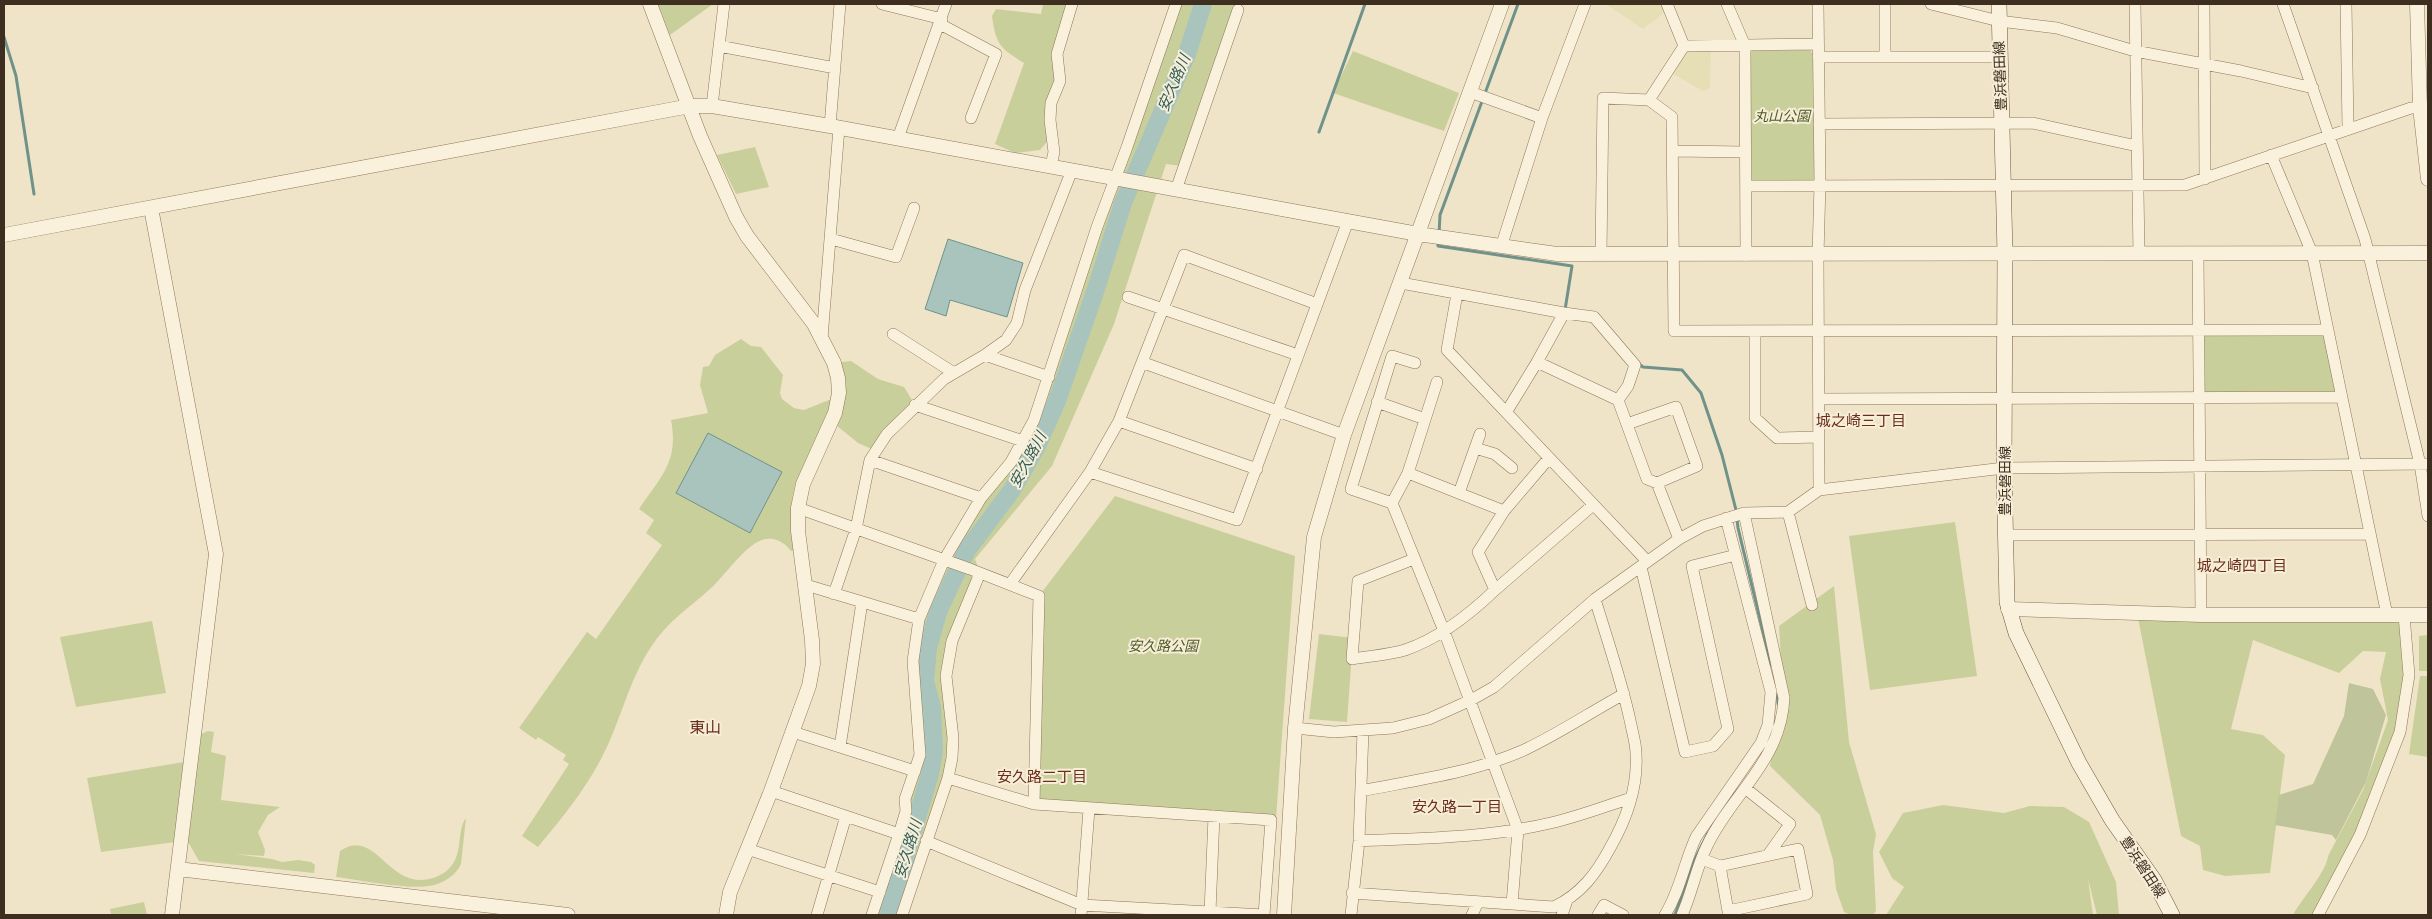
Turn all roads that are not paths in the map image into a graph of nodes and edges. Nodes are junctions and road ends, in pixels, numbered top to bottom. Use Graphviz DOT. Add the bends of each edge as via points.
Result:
graph roads {
  1 [pos="650,4"];
  2 [pos="724,4"];
  3 [pos="840,4"];
  4 [pos="882,4"];
  5 [pos="946,4"];
  6 [pos="1072,4"];
  7 [pos="1176,4"];
  8 [pos="1502,4"];
  9 [pos="1585,4"];
  10 [pos="1667,4"];
  11 [pos="1727,4"];
  12 [pos="1818,4"];
  13 [pos="1886,4"];
  14 [pos="1931,4"];
  15 [pos="1999,4"];
  16 [pos="2135,4"];
  17 [pos="2204,4"];
  18 [pos="2283,4"];
  19 [pos="2346,4"];
  20 [pos="2417,4"];
  21 [pos="1238,10"];
  22 [pos="941,21"];
  23 [pos="1999,21"];
  24 [pos="1818,44"];
  25 [pos="719,46"];
  26 [pos="1684,46"];
  27 [pos="1744,46"];
  28 [pos="2136,51"];
  29 [pos="1818,57"];
  30 [pos="1885,57"];
  31 [pos="1999,57"];
  32 [pos="2204,64"];
  33 [pos="834,68"];
  34 [pos="2313,88"];
  35 [pos="1470,92"];
  36 [pos="1649,100"];
  37 [pos="690,106"];
  38 [pos="712,106"];
  39 [pos="2424,107"];
  40 [pos="971,118"];
  41 [pos="1542,118"];
  42 [pos="2002,123"];
  43 [pos="1820,124"];
  44 [pos="834,126"];
  45 [pos="2348,128"];
  46 [pos="2328,135"];
  47 [pos="898,138"];
  48 [pos="2137,146"];
  49 [pos="1674,151"];
  50 [pos="1745,152"];
  51 [pos="2271,155"];
  52 [pos="1051,166"];
  53 [pos="1072,170"];
  54 [pos="1116,178"];
  55 [pos="2204,179"];
  56 [pos="2428,179"];
  57 [pos="1820,184"];
  58 [pos="2137,185"];
  59 [pos="1746,186"];
  60 [pos="2004,186"];
  61 [pos="1176,190"];
  62 [pos="151,208"];
  63 [pos="914,208"];
  64 [pos="1348,221"];
  65 [pos="1418,234"];
  66 [pos="4,235"];
  67 [pos="831,239"];
  68 [pos="1502,244"];
  69 [pos="2312,253"];
  70 [pos="2368,253"];
  71 [pos="2428,253"];
  72 [pos="2005,254"];
  73 [pos="2139,254"];
  74 [pos="2198,254"];
  75 [pos="1601,255"];
  76 [pos="1746,255"];
  77 [pos="1818,255"];
  78 [pos="1674,256"];
  79 [pos="1401,283"];
  80 [pos="1457,294"];
  81 [pos="1128,297"];
  82 [pos="1317,304"];
  83 [pos="1163,311"];
  84 [pos="1564,313"];
  85 [pos="2004,330"];
  86 [pos="2199,330"];
  87 [pos="2328,330"];
  88 [pos="1755,331"];
  89 [pos="1820,331"];
  90 [pos="893,334"];
  91 [pos="822,338"];
  92 [pos="985,355"];
  93 [pos="1298,355"];
  94 [pos="1537,362"];
  95 [pos="1144,363"];
  96 [pos="1416,363"];
  97 [pos="954,373"];
  98 [pos="1048,377"];
  99 [pos="1437,382"];
  100 [pos="1819,398"];
  101 [pos="2006,398"];
  102 [pos="2200,398"];
  103 [pos="2342,398"];
  104 [pos="1618,400"];
  105 [pos="1377,402"];
  106 [pos="915,405"];
  107 [pos="1278,411"];
  108 [pos="1507,411"];
  109 [pos="1425,419"];
  110 [pos="1119,421"];
  111 [pos="1627,424"];
  112 [pos="1480,434"];
  113 [pos="1344,436"];
  114 [pos="1819,437"];
  115 [pos="1023,441"];
  116 [pos="1474,448"];
  117 [pos="1549,458"];
  118 [pos="870,460"];
  119 [pos="2424,464"];
  120 [pos="2356,465"];
  121 [pos="2200,466"];
  122 [pos="1512,468"];
  123 [pos="2004,468"];
  124 [pos="1257,470"];
  125 [pos="1090,472"];
  126 [pos="1408,473"];
  127 [pos="1657,482"];
  128 [pos="1819,490"];
  129 [pos="1459,493"];
  130 [pos="981,498"];
  131 [pos="1392,503"];
  132 [pos="1593,505"];
  133 [pos="798,508"];
  134 [pos="1504,512"];
  135 [pos="1788,512"];
  136 [pos="1744,513"];
  137 [pos="2428,516"];
  138 [pos="1726,518"];
  139 [pos="856,529"];
  140 [pos="2200,533"];
  141 [pos="2370,534"];
  142 [pos="2006,535"];
  143 [pos="1679,539"];
  144 [pos="1736,555"];
  145 [pos="1414,559"];
  146 [pos="944,560"];
  147 [pos="1644,564"];
  148 [pos="975,571"];
  149 [pos="1010,584"];
  150 [pos="806,585"];
  151 [pos="1496,590"];
  152 [pos="834,594"];
  153 [pos="1595,599"];
  154 [pos="862,602"];
  155 [pos="1812,605"];
  156 [pos="2008,609"];
  157 [pos="2201,615"];
  158 [pos="2404,615"];
  159 [pos="2428,615"];
  160 [pos="2387,616"];
  161 [pos="919,619"];
  162 [pos="1444,631"];
  163 [pos="1624,694"];
  164 [pos="1471,700"];
  165 [pos="1295,728"];
  166 [pos="1363,731"];
  167 [pos="793,732"];
  168 [pos="840,747"];
  169 [pos="1494,761"];
  170 [pos="1754,766"];
  171 [pos="915,771"];
  172 [pos="948,778"];
  173 [pos="1745,788"];
  174 [pos="771,791"];
  175 [pos="1361,791"];
  176 [pos="1631,798"];
  177 [pos="1034,804"];
  178 [pos="1089,809"];
  179 [pos="846,816"];
  180 [pos="1214,816"];
  181 [pos="1518,830"];
  182 [pos="899,834"];
  183 [pos="926,841"];
  184 [pos="1359,842"];
  185 [pos="748,849"];
  186 [pos="1768,855"];
  187 [pos="1702,859"];
  188 [pos="1720,866"];
  189 [pos="178,869"];
  190 [pos="829,874"];
  191 [pos="880,892"];
  192 [pos="1352,893"];
  193 [pos="1567,900"];
  194 [pos="1478,902"];
  195 [pos="1512,904"];
  196 [pos="1081,910"];
  197 [pos="1210,912"];
  198 [pos="172,915"];
  199 [pos="568,915"];
  200 [pos="726,915"];
  201 [pos="816,915"];
  202 [pos="872,915"];
  203 [pos="903,915"];
  204 [pos="1284,915"];
  205 [pos="1351,915"];
  206 [pos="1472,915"];
  207 [pos="1562,915"];
  208 [pos="1598,915"];
  209 [pos="1623,915"];
  210 [pos="1665,915"];
  211 [pos="1682,915"];
  212 [pos="2172,915"];
  213 [pos="2318,915"];
  1 -- 37 [label="street"];
  2 -- 25 [label="street"];
  3 -- 33 [label="street"];
  4 -- 22 [label="street"];
  5 -- 22 [label="street"];
  6 -- 52 [label="street" via="1057,54 1060,81 1051,103 1054,152"];
  7 -- 54 [label="street"];
  8 -- 35 [label="street"];
  9 -- 41 [label="street"];
  10 -- 26 [label="street"];
  11 -- 27 [label="street"];
  12 -- 24 [label="street"];
  13 -- 30 [label="street"];
  14 -- 23 [label="street"];
  15 -- 23 [label="main road, 豊浜磐田線"];
  16 -- 28 [label="street"];
  17 -- 32 [label="street"];
  18 -- 34 [label="street"];
  19 -- 45 [label="street"];
  20 -- 39 [label="street"];
  21 -- 61 [label="street"];
  22 -- 40 [label="street" via="996,54"];
  22 -- 47 [label="street"];
  23 -- 28 [label="street" via="2057,28"];
  23 -- 31 [label="main road, 豊浜磐田線"];
  24 -- 27 [label="street"];
  24 -- 29 [label="street"];
  25 -- 33 [label="street"];
  25 -- 38 [label="street"];
  26 -- 27 [label="street"];
  26 -- 36 [label="street"];
  27 -- 50 [label="street"];
  28 -- 32 [label="street"];
  28 -- 48 [label="street"];
  29 -- 30 [label="street"];
  29 -- 43 [label="street"];
  30 -- 31 [label="street"];
  31 -- 42 [label="main road, 豊浜磐田線"];
  32 -- 34 [label="street"];
  32 -- 55 [label="street"];
  33 -- 44 [label="street"];
  34 -- 46 [label="street"];
  35 -- 41 [label="street"];
  35 -- 65 [label="street"];
  36 -- 49 [label="street" via="1672,117"];
  36 -- 75 [label="street" via="1603,98"];
  37 -- 38 [label="street"];
  37 -- 62 [label="street"];
  37 -- 91 [label="street" via="700,136 740,223"];
  38 -- 44 [label="street"];
  39 -- 45 [label="street"];
  39 -- 56 [label="street"];
  41 -- 68 [label="street"];
  42 -- 43 [label="street"];
  42 -- 48 [label="street" via="2033,123"];
  42 -- 60 [label="main road, 豊浜磐田線"];
  43 -- 57 [label="street"];
  44 -- 47 [label="street"];
  44 -- 67 [label="street"];
  45 -- 46 [label="street"];
  46 -- 51 [label="street"];
  46 -- 70 [label="street"];
  47 -- 52 [label="street"];
  48 -- 58 [label="street"];
  49 -- 50 [label="street"];
  49 -- 78 [label="street"];
  50 -- 59 [label="street"];
  51 -- 55 [label="street"];
  51 -- 69 [label="street"];
  52 -- 53 [label="street"];
  53 -- 54 [label="street"];
  53 -- 92 [label="street" via="1025,290 1017,323 1006,340"];
  54 -- 61 [label="street"];
  54 -- 98 [label="street"];
  55 -- 58 [label="street" via="2185,185"];
  57 -- 59 [label="street"];
  57 -- 60 [label="street"];
  57 -- 77 [label="street"];
  58 -- 60 [label="street"];
  58 -- 73 [label="street"];
  59 -- 76 [label="street"];
  60 -- 72 [label="main road, 豊浜磐田線"];
  61 -- 64 [label="street"];
  62 -- 66 [label="street"];
  62 -- 189 [label="street" via="216,554"];
  63 -- 67 [label="street" via="896,258"];
  64 -- 65 [label="street"];
  64 -- 82 [label="street"];
  65 -- 68 [label="street"];
  65 -- 79 [label="street"];
  67 -- 91 [label="street"];
  68 -- 75 [label="street" via="1557,254"];
  69 -- 70 [label="street"];
  69 -- 74 [label="street"];
  69 -- 87 [label="street"];
  70 -- 71 [label="street"];
  70 -- 119 [label="street"];
  72 -- 73 [label="street"];
  72 -- 77 [label="street"];
  72 -- 85 [label="main road, 豊浜磐田線"];
  73 -- 74 [label="street"];
  74 -- 86 [label="street"];
  75 -- 78 [label="street"];
  76 -- 77 [label="street"];
  76 -- 78 [label="street"];
  77 -- 89 [label="street"];
  78 -- 88 [label="street" via="1674,330"];
  79 -- 80 [label="street"];
  79 -- 113 [label="street"];
  80 -- 84 [label="street"];
  80 -- 108 [label="street" via="1447,350"];
  81 -- 83 [label="street"];
  82 -- 83 [label="street" via="1184,255"];
  82 -- 93 [label="street"];
  83 -- 93 [label="street"];
  83 -- 95 [label="street"];
  84 -- 94 [label="street"];
  84 -- 104 [label="street" via="1594,317 1635,365 1628,386"];
  85 -- 86 [label="street"];
  85 -- 89 [label="street"];
  85 -- 101 [label="main road, 豊浜磐田線"];
  86 -- 87 [label="street"];
  86 -- 102 [label="street"];
  87 -- 103 [label="street"];
  88 -- 89 [label="street"];
  88 -- 114 [label="street" via="1755,418 1778,438"];
  89 -- 100 [label="street"];
  90 -- 97 [label="street"];
  91 -- 133 [label="street" via="834,363 839,396 835,413 803,484"];
  92 -- 97 [label="street"];
  92 -- 98 [label="street"];
  93 -- 107 [label="street"];
  94 -- 104 [label="street"];
  94 -- 108 [label="street"];
  95 -- 107 [label="street"];
  95 -- 110 [label="street"];
  96 -- 105 [label="street" via="1392,356"];
  97 -- 106 [label="street"];
  98 -- 115 [label="street" via="1034,420"];
  99 -- 109 [label="street"];
  100 -- 101 [label="street"];
  100 -- 114 [label="street"];
  101 -- 102 [label="street"];
  101 -- 123 [label="main road, 豊浜磐田線"];
  102 -- 103 [label="street"];
  102 -- 121 [label="street"];
  103 -- 120 [label="street"];
  104 -- 111 [label="street"];
  105 -- 109 [label="street"];
  105 -- 131 [label="street" via="1351,489"];
  106 -- 115 [label="street"];
  106 -- 118 [label="street" via="887,434"];
  107 -- 113 [label="street"];
  107 -- 124 [label="street"];
  108 -- 117 [label="street"];
  109 -- 126 [label="street"];
  110 -- 124 [label="street"];
  110 -- 125 [label="street"];
  111 -- 127 [label="street" via="1647,479"];
  111 -- 127 [label="street" via="1676,407 1697,466"];
  112 -- 116 [label="street"];
  113 -- 165 [label="street" via="1314,537"];
  114 -- 128 [label="street"];
  115 -- 130 [label="street" via="1011,462"];
  116 -- 122 [label="street" via="1495,454"];
  116 -- 129 [label="street"];
  117 -- 132 [label="street"];
  117 -- 134 [label="street"];
  118 -- 130 [label="street"];
  118 -- 139 [label="street"];
  119 -- 120 [label="street"];
  119 -- 137 [label="street"];
  120 -- 121 [label="street"];
  120 -- 141 [label="street"];
  121 -- 123 [label="street"];
  121 -- 140 [label="street"];
  123 -- 128 [label="street"];
  123 -- 142 [label="main road, 豊浜磐田線"];
  124 -- 125 [label="street" via="1237,520"];
  125 -- 149 [label="street"];
  126 -- 129 [label="street"];
  126 -- 131 [label="street"];
  127 -- 143 [label="street"];
  128 -- 135 [label="street"];
  129 -- 134 [label="street"];
  130 -- 146 [label="street"];
  131 -- 145 [label="street"];
  132 -- 147 [label="street"];
  132 -- 151 [label="street"];
  133 -- 139 [label="street"];
  133 -- 150 [label="street"];
  134 -- 151 [label="street" via="1478,552"];
  135 -- 136 [label="street"];
  135 -- 155 [label="street"];
  136 -- 138 [label="street"];
  136 -- 170 [label="street" via="1784,698 1779,733 1772,749"];
  138 -- 143 [label="street"];
  138 -- 144 [label="street"];
  139 -- 146 [label="street"];
  139 -- 152 [label="street"];
  140 -- 141 [label="street"];
  140 -- 142 [label="street"];
  140 -- 157 [label="street"];
  141 -- 160 [label="street"];
  142 -- 156 [label="main road, 豊浜磐田線"];
  143 -- 147 [label="street"];
  144 -- 147 [label="street" via="1692,566 1728,729 1713,746 1685,752"];
  144 -- 170 [label="street" via="1771,692 1768,725"];
  145 -- 162 [label="street"];
  145 -- 162 [label="street" via="1358,581 1352,659 1405,650"];
  146 -- 148 [label="street"];
  146 -- 161 [label="street"];
  147 -- 153 [label="street"];
  148 -- 149 [label="street"];
  148 -- 172 [label="street" via="952,641 946,676 953,738"];
  149 -- 177 [label="street" via="1039,596"];
  150 -- 152 [label="street"];
  150 -- 167 [label="street" via="813,664"];
  151 -- 162 [label="street"];
  152 -- 154 [label="street"];
  153 -- 163 [label="street"];
  153 -- 164 [label="street" via="1494,686"];
  154 -- 161 [label="street"];
  154 -- 168 [label="street"];
  156 -- 157 [label="street"];
  156 -- 212 [label="main road, 豊浜磐田線" via="2016,633 2079,764 2112,820 2154,880"];
  157 -- 160 [label="street"];
  158 -- 159 [label="street"];
  158 -- 160 [label="street"];
  158 -- 213 [label="street" via="2409,675 2400,732 2360,835"];
  161 -- 171 [label="street" via="913,661 920,755"];
  162 -- 164 [label="street"];
  163 -- 169 [label="street" via="1525,749"];
  163 -- 176 [label="street" via="1636,752"];
  164 -- 166 [label="street" via="1429,719"];
  164 -- 169 [label="street"];
  165 -- 166 [label="street"];
  165 -- 204 [label="street"];
  166 -- 175 [label="street"];
  167 -- 168 [label="street"];
  167 -- 174 [label="street"];
  168 -- 171 [label="street"];
  169 -- 175 [label="street" via="1464,771"];
  169 -- 181 [label="street"];
  170 -- 173 [label="street"];
  170 -- 210 [label="street" via="1696,837"];
  171 -- 182 [label="street" via="905,799 906,811"];
  172 -- 177 [label="street"];
  172 -- 183 [label="street"];
  173 -- 186 [label="street" via="1790,824"];
  173 -- 187 [label="street"];
  174 -- 179 [label="street"];
  174 -- 185 [label="street"];
  175 -- 184 [label="street"];
  176 -- 181 [label="street" via="1549,824"];
  176 -- 193 [label="street" via="1599,868 1580,892"];
  177 -- 178 [label="street"];
  178 -- 180 [label="street"];
  178 -- 196 [label="street"];
  179 -- 182 [label="street"];
  179 -- 190 [label="street"];
  180 -- 197 [label="street"];
  180 -- 197 [label="street" via="1272,820 1264,915"];
  181 -- 184 [label="street" via="1474,836"];
  181 -- 195 [label="street"];
  182 -- 191 [label="street"];
  183 -- 196 [label="street"];
  183 -- 203 [label="street"];
  184 -- 192 [label="street"];
  185 -- 190 [label="street"];
  185 -- 200 [label="street" via="730,892"];
  186 -- 188 [label="street"];
  186 -- 188 [label="street" via="1798,849 1807,894 1728,911"];
  187 -- 188 [label="street"];
  187 -- 211 [label="street"];
  189 -- 198 [label="street"];
  189 -- 199 [label="street"];
  190 -- 191 [label="street"];
  190 -- 201 [label="street"];
  191 -- 202 [label="street"];
  192 -- 194 [label="street"];
  192 -- 205 [label="street"];
  193 -- 195 [label="street" via="1554,907"];
  193 -- 207 [label="street"];
  194 -- 195 [label="street"];
  194 -- 206 [label="street"];
  196 -- 197 [label="street"];
  208 -- 209 [label="street" via="1604,905"];
}
